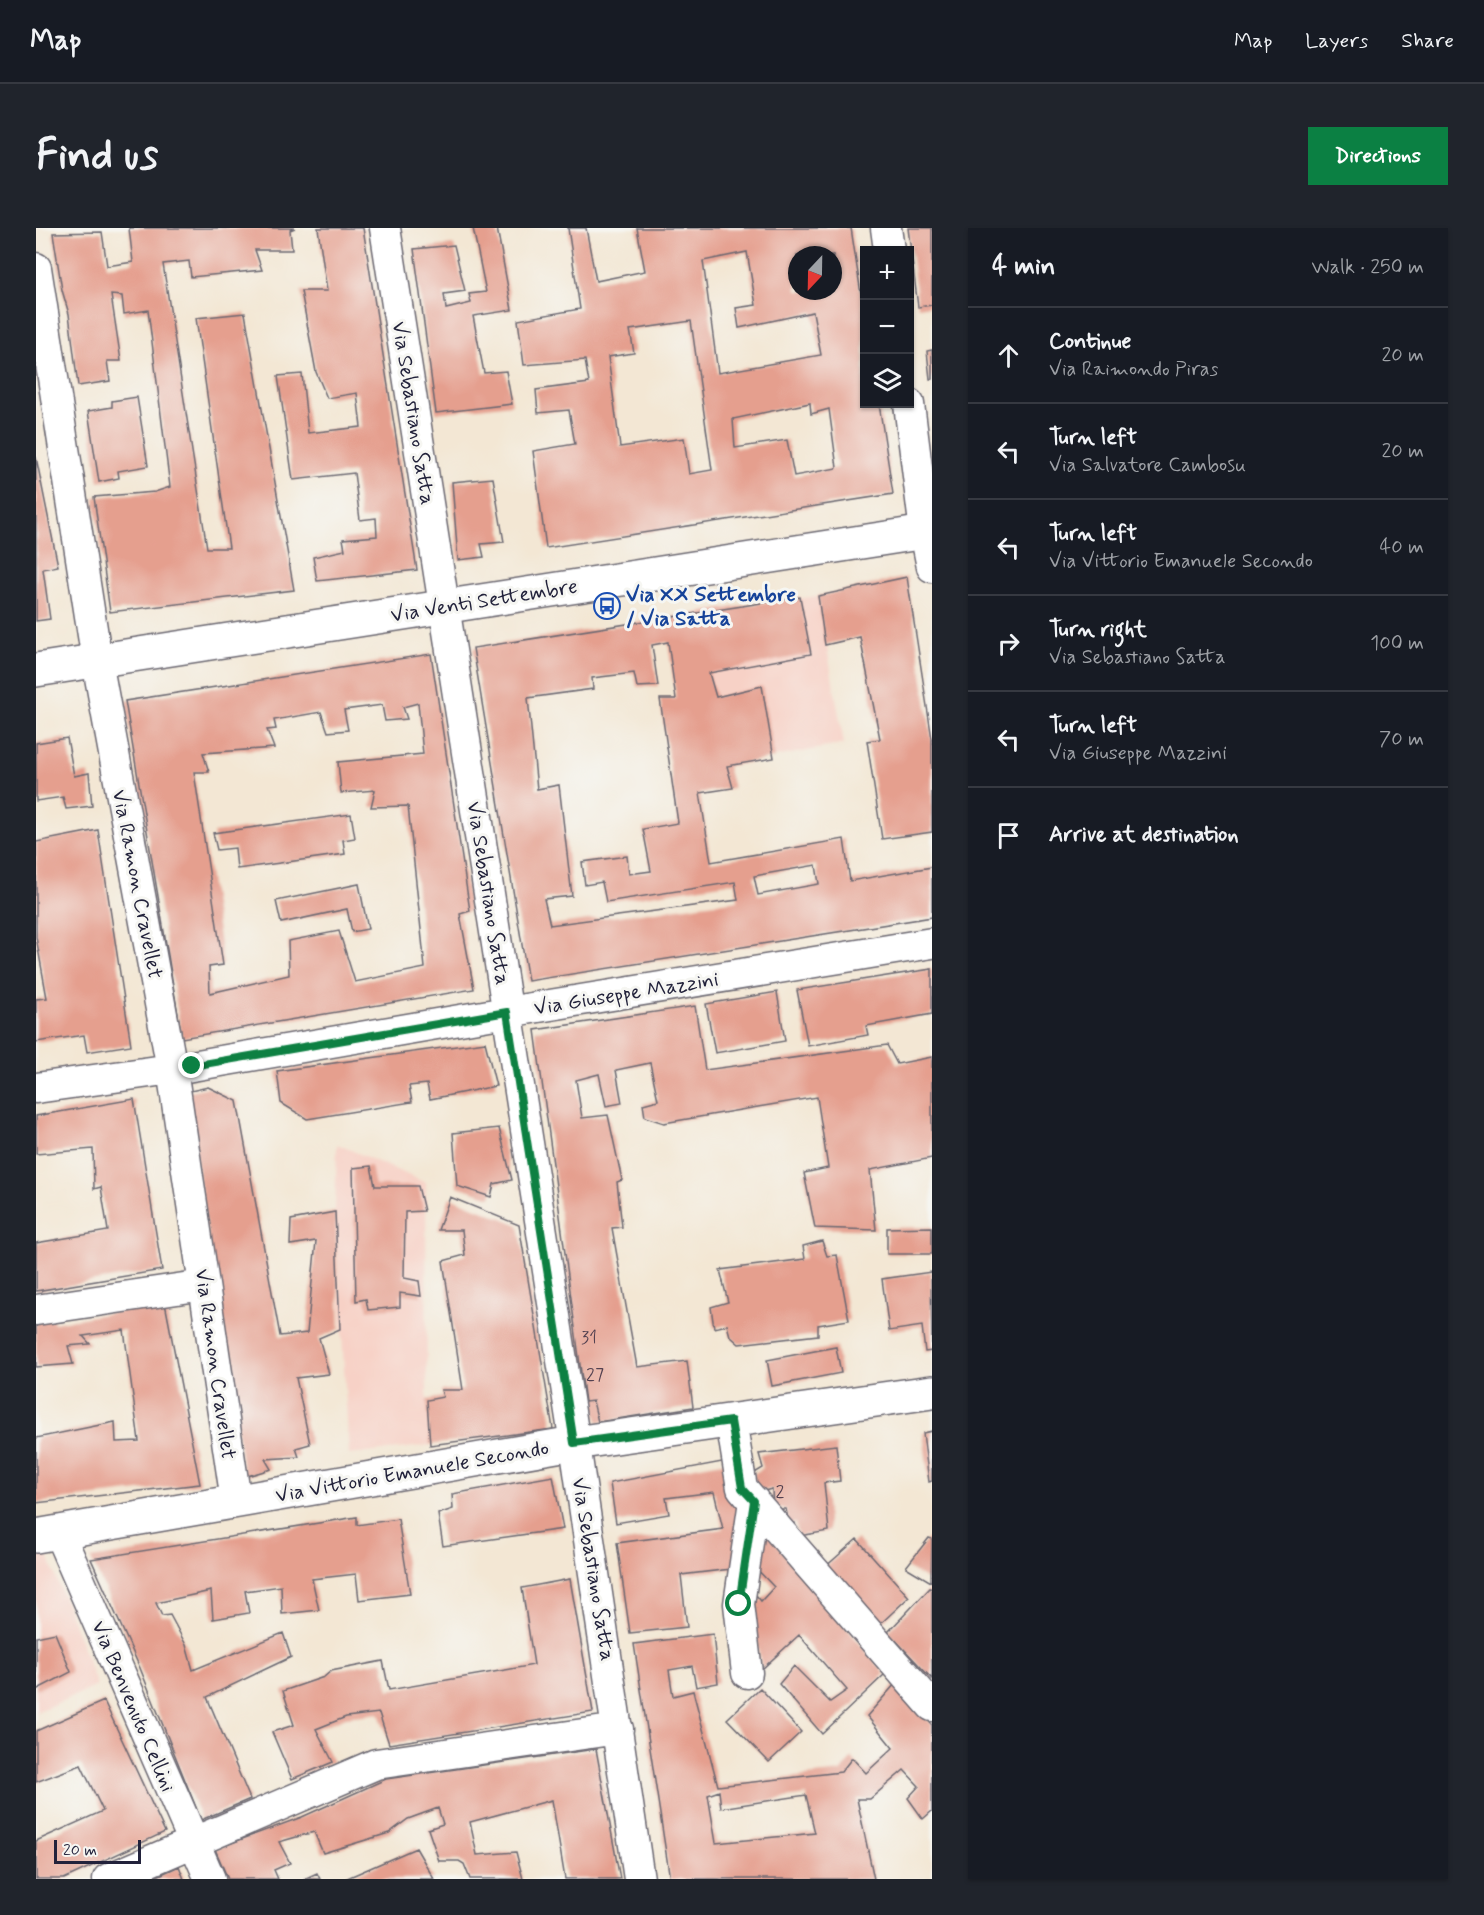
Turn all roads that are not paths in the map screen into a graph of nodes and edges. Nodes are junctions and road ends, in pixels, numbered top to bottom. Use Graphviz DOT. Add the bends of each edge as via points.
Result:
graph roads {
  1 [pos="385,228"];
  2 [pos="886,228"];
  3 [pos="888,246"];
  4 [pos="36,268"];
  5 [pos="910,408"];
  6 [pos="48,429"];
  7 [pos="929,531"];
  8 [pos="932,567"];
  9 [pos="444,606"];
  10 [pos="97,661"];
  11 [pos="36,670"];
  12 [pos="932,944"];
  13 [pos="507,1012"];
  14 [pos="172,1069"];
  15 [pos="41,1082"];
  16 [pos="204,1285"];
  17 [pos="36,1310"];
  18 [pos="932,1392"];
  19 [pos="731,1421"];
  20 [pos="574,1443"];
  21 [pos="236,1501"];
  22 [pos="754,1501"];
  23 [pos="48,1535"];
  24 [pos="747,1673"];
  25 [pos="932,1706"];
  26 [pos="618,1729"];
  27 [pos="193,1843"];
  28 [pos="108,1879"];
  29 [pos="210,1879"];
  30 [pos="639,1879"];
  1 -- 9 [label="street, Via Sebastiano Satta"];
  2 -- 3 [label="street"];
  4 -- 6 [label="street, Via Ramon Cravellet"];
  5 -- 7 [label="street"];
  6 -- 10 [label="street, Via Ramon Cravellet"];
  7 -- 8 [label="street"];
  7 -- 9 [label="main road, Via Venti Settembre"];
  9 -- 10 [label="main road, Via Venti Settembre"];
  9 -- 13 [label="street, Via Sebastiano Satta"];
  10 -- 11 [label="main road, Via Venti Settembre"];
  10 -- 14 [label="street, Via Ramon Cravellet"];
  12 -- 13 [label="street, Via Giuseppe Mazzini"];
  13 -- 14 [label="street, Via Giuseppe Mazzini"];
  13 -- 20 [label="street, Via Sebastiano Satta"];
  14 -- 15 [label="street, Via Giuseppe Mazzini"];
  14 -- 16 [label="street, Via Ramon Cravellet"];
  16 -- 17 [label="street"];
  16 -- 21 [label="street, Via Ramon Cravellet"];
  18 -- 19 [label="main road, Via Vittorio Emanuele Secondo"];
  19 -- 20 [label="main road, Via Vittorio Emanuele Secondo"];
  19 -- 22 [label="street" via="742,1488"];
  20 -- 21 [label="main road, Via Vittorio Emanuele Secondo"];
  20 -- 26 [label="street, Via Sebastiano Satta"];
  21 -- 23 [label="main road, Via Vittorio Emanuele Secondo"];
  22 -- 24 [label="street" via="739,1604"];
  22 -- 25 [label="street"];
  23 -- 27 [label="street, Via Benvenuto Cellini"];
  26 -- 27 [label="street" via="376,1764"];
  26 -- 30 [label="street, Via Sebastiano Satta"];
  27 -- 28 [label="street"];
  27 -- 29 [label="street, Via Benvenuto Cellini"];
}
